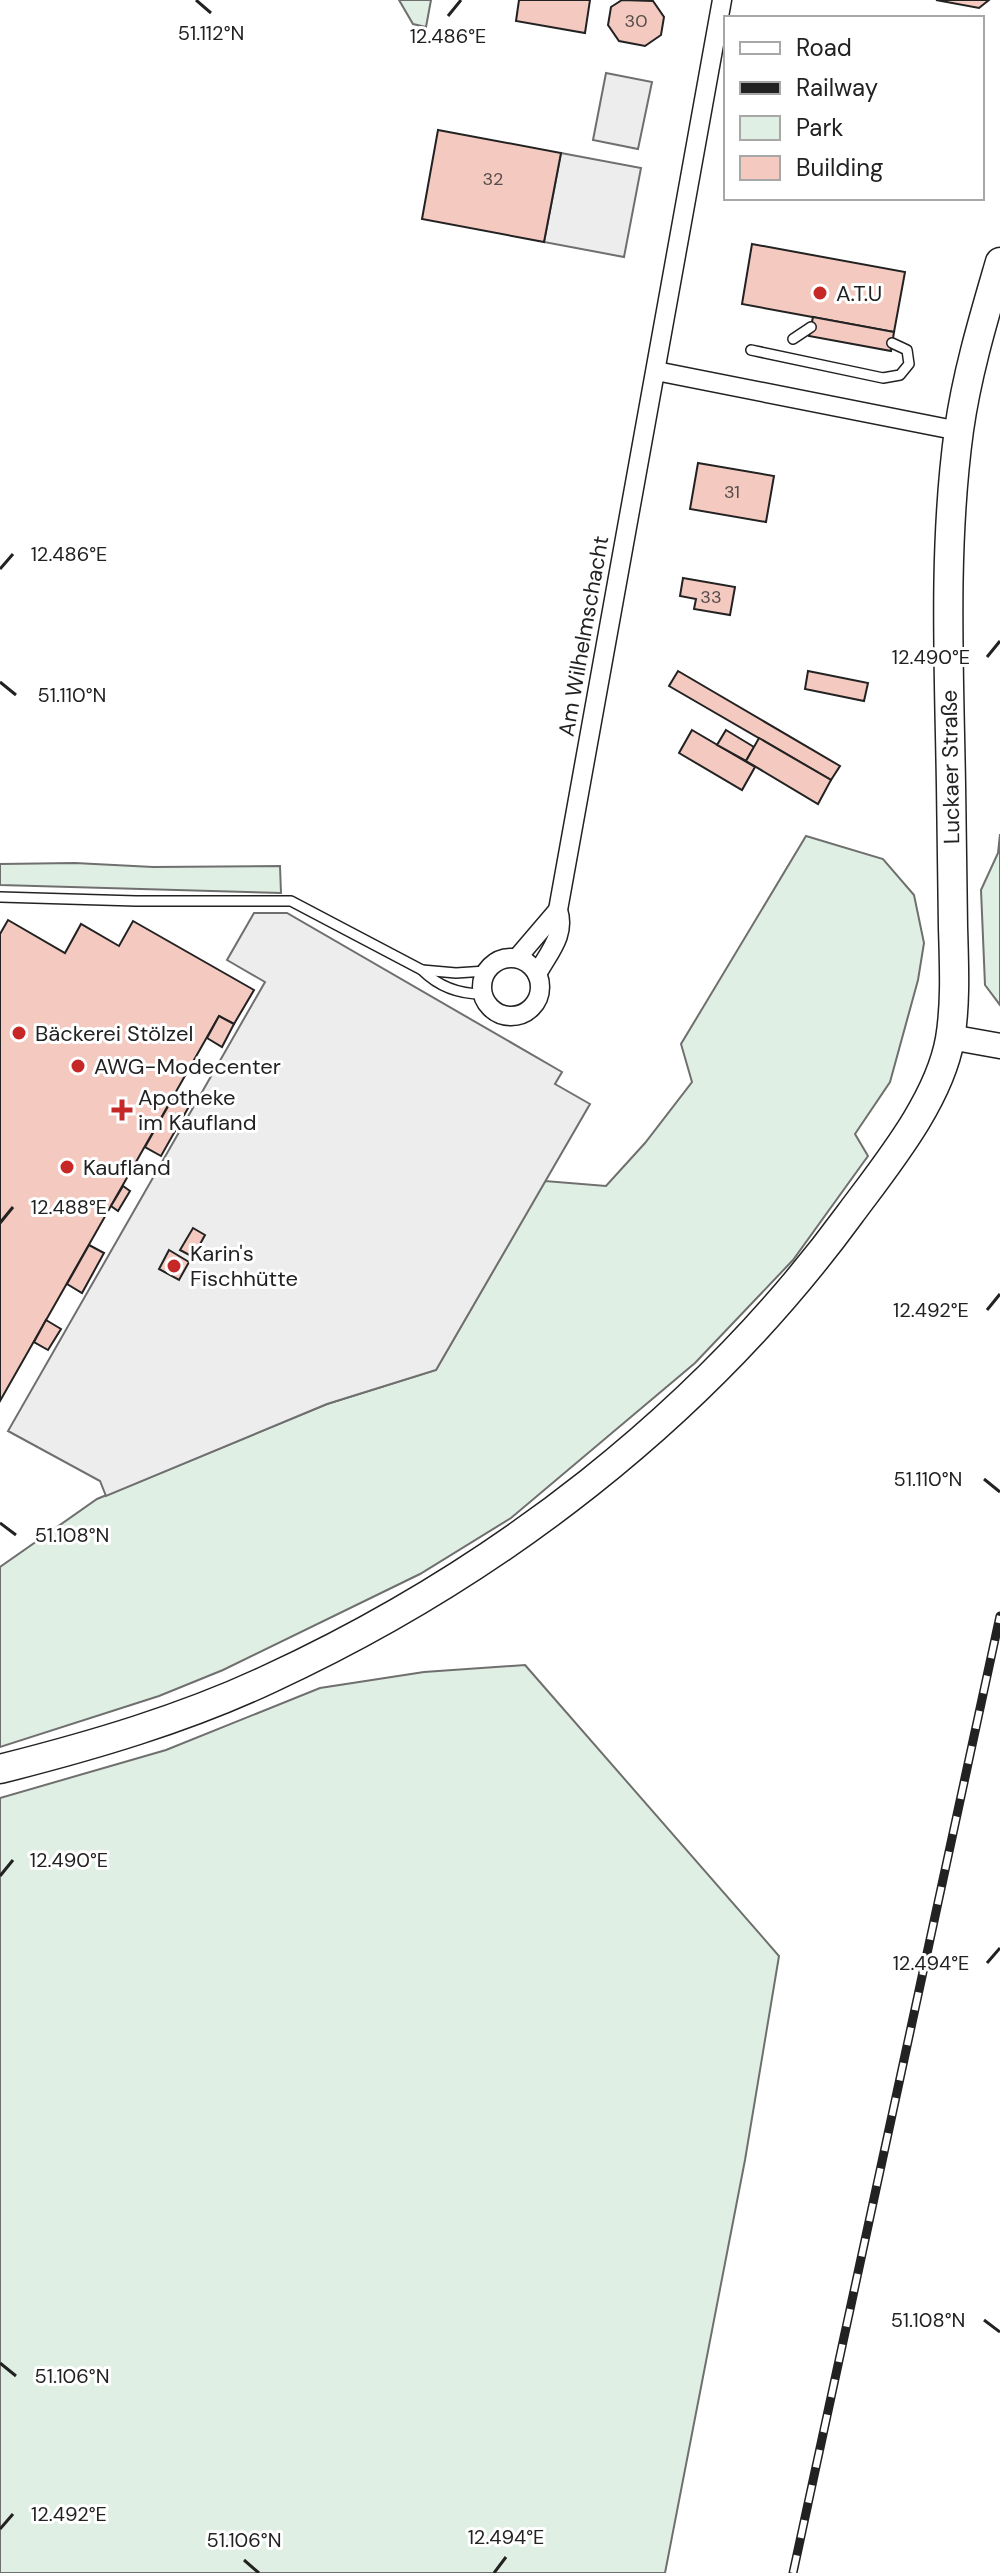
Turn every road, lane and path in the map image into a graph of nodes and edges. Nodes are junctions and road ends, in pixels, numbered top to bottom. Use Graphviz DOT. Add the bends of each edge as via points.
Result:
graph roads {
  1 [pos="722,0"];
  2 [pos="1000,262"];
  3 [pos="811,327"];
  4 [pos="793,339"];
  5 [pos="892,343"];
  6 [pos="751,350"];
  7 [pos="656,371"];
  8 [pos="959,431"];
  9 [pos="0,897"];
  10 [pos="558,910"];
  11 [pos="517,958"];
  12 [pos="422,970"];
  13 [pos="486,971"];
  14 [pos="537,974"];
  15 [pos="482,994"];
  16 [pos="950,1037"];
  17 [pos="1000,1046"];
  18 [pos="0,1769"];
  1 -- 7 [label="street, Am Wilhelmschacht"];
  2 -- 8 [label="main road, Luckaer Straße"];
  3 -- 4 [label="lane"];
  5 -- 6 [label="lane" via="907,350 909,364 900,375 883,378"];
  7 -- 8 [label="street"];
  7 -- 10 [label="street, Am Wilhelmschacht"];
  8 -- 16 [label="main road, Luckaer Straße" via="947,599 954,962"];
  9 -- 12 [label="lane" via="291,901"];
  10 -- 11 [label="street"];
  10 -- 14 [label="street, Am Wilhelmschacht" via="561,932"];
  11 -- 13 [label="street" via="502,959"];
  11 -- 14 [label="street"];
  12 -- 13 [label="lane"];
  12 -- 15 [label="lane" via="454,991"];
  13 -- 15 [label="street"];
  14 -- 15 [label="street, Am Wilhelmschacht" via="538,997 522,1015 500,1015"];
  16 -- 17 [label="street"];
  16 -- 18 [label="main road, Luckaer Straße" via="933,1090 886,1166 811,1267 657,1424 550,1515 421,1600 267,1680 169,1719"];
}
